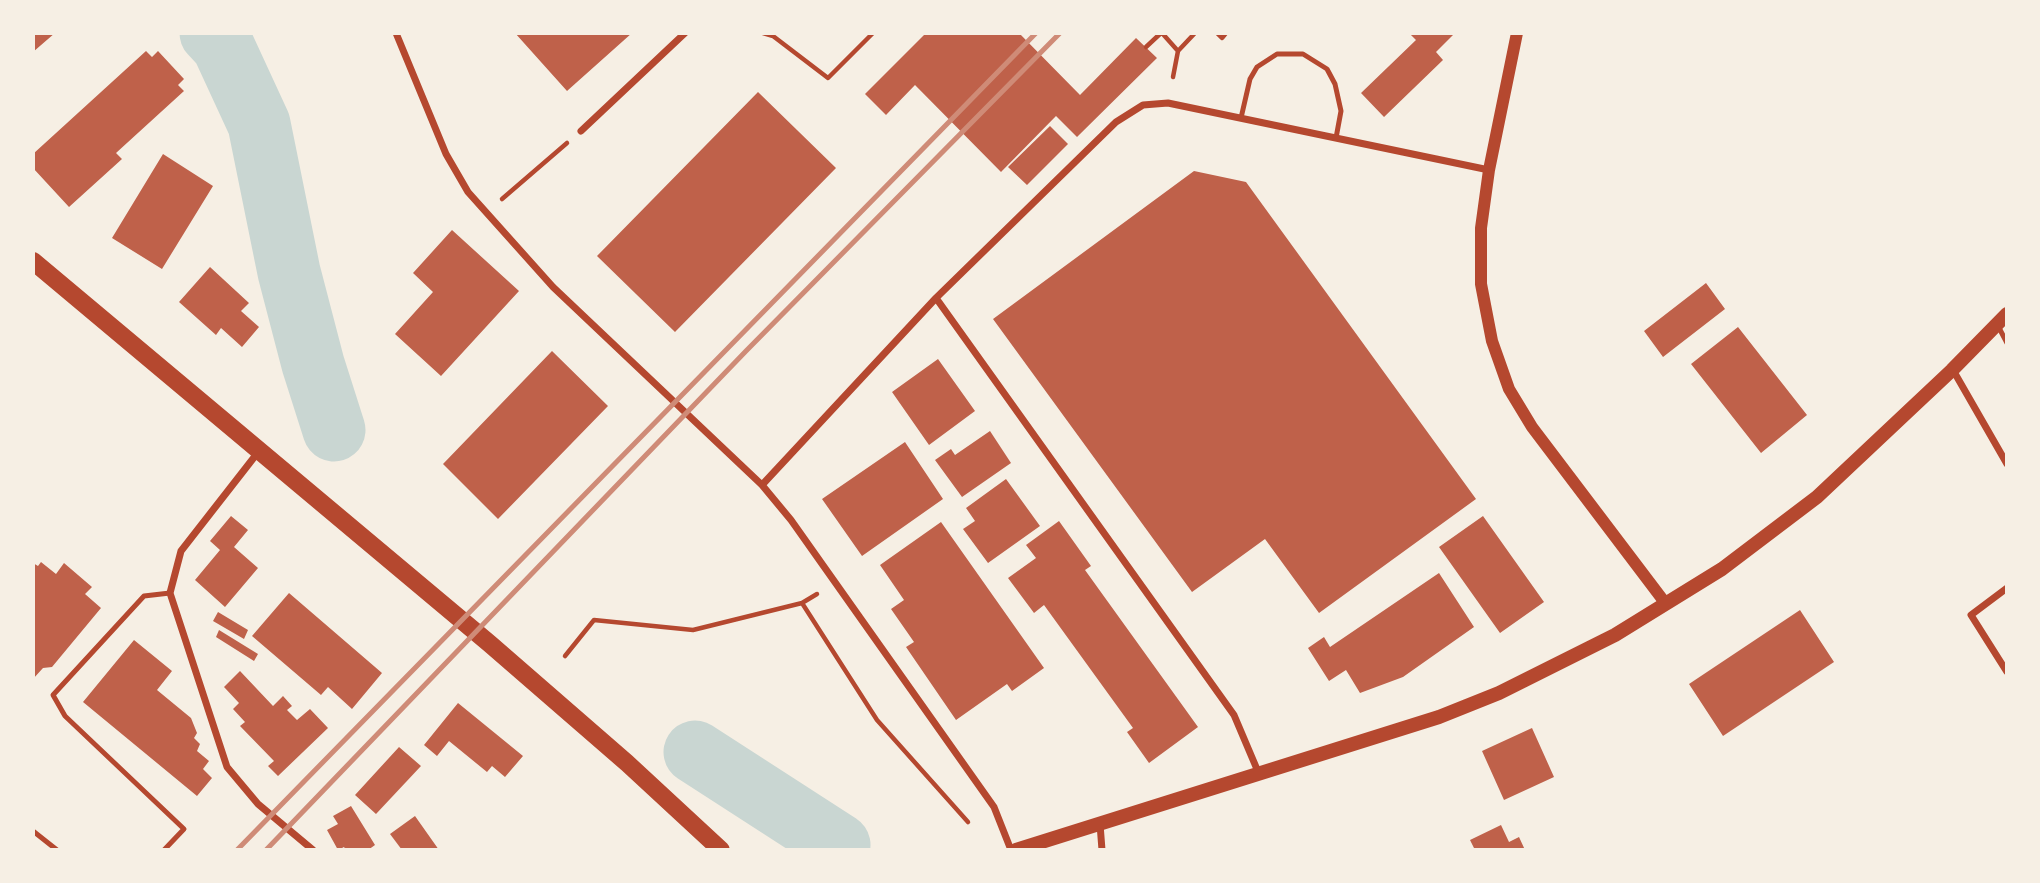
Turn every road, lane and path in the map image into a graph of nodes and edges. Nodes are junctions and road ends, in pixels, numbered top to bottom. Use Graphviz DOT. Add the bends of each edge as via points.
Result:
graph roads {
  1 [pos="396,33"];
  2 [pos="685,33"];
  3 [pos="763,33"];
  4 [pos="873,33"];
  5 [pos="1161,33"];
  6 [pos="1195,33"];
  7 [pos="1217,33"];
  8 [pos="1226,33"];
  9 [pos="1517,33"];
  10 [pos="1146,47"];
  11 [pos="1178,51"];
  12 [pos="1173,77"];
  13 [pos="1241,118"];
  14 [pos="581,131"];
  15 [pos="1336,138"];
  16 [pos="1489,170"];
  17 [pos="485,214"];
  18 [pos="33,261"];
  19 [pos="936,298"];
  20 [pos="2002,319"];
  21 [pos="2007,343"];
  22 [pos="1952,370"];
  23 [pos="259,450"];
  24 [pos="2007,464"];
  25 [pos="762,485"];
  26 [pos="835,582"];
  27 [pos="2007,588"];
  28 [pos="170,593"];
  29 [pos="802,603"];
  30 [pos="1666,604"];
  31 [pos="565,656"];
  32 [pos="2007,672"];
  33 [pos="1260,776"];
  34 [pos="968,822"];
  35 [pos="1100,824"];
  36 [pos="33,831"];
  37 [pos="57,850"];
  38 [pos="164,850"];
  39 [pos="313,850"];
  40 [pos="721,850"];
  41 [pos="1014,850"];
  42 [pos="1102,850"];
  1 -- 17 [label="street" via="446,154"];
  2 -- 14 [label="street"];
  3 -- 4 [label="path" via="828,78"];
  5 -- 10 [label="path"];
  5 -- 11 [label="path"];
  6 -- 11 [label="path"];
  7 -- 8 [label="path" via="1222,38"];
  9 -- 16 [label="street"];
  11 -- 12 [label="path"];
  13 -- 15 [label="street"];
  13 -- 15 [label="lane" via="1257,67 1277,54 1303,54 1327,69 1335,84 1341,111"];
  13 -- 19 [label="street" via="1168,103 1143,105 1116,122"];
  14 -- 17 [label="path"];
  15 -- 16 [label="street"];
  16 -- 30 [label="street" via="1481,228 1481,284 1492,341 1509,389 1532,428"];
  17 -- 25 [label="street" via="553,287"];
  18 -- 23 [label="main road"];
  19 -- 25 [label="street"];
  19 -- 33 [label="street" via="1234,715"];
  20 -- 21 [label="lane"];
  20 -- 22 [label="main road"];
  22 -- 24 [label="street"];
  22 -- 30 [label="main road" via="1817,497 1722,569"];
  23 -- 28 [label="street" via="181,551"];
  23 -- 40 [label="main road" via="501,653"];
  25 -- 26 [label="street"];
  26 -- 29 [label="path"];
  26 -- 41 [label="street" via="994,807"];
  27 -- 32 [label="street" via="1971,615"];
  28 -- 38 [label="lane" via="144,597 53,695 65,716 184,829"];
  28 -- 39 [label="street" via="227,767 258,804"];
  29 -- 31 [label="path" via="693,629 594,620"];
  29 -- 34 [label="path" via="877,720"];
  30 -- 33 [label="main road" via="1574,657 1488,698"];
  33 -- 35 [label="main road"];
  35 -- 41 [label="main road"];
  35 -- 42 [label="street"];
  36 -- 37 [label="lane"];
}
